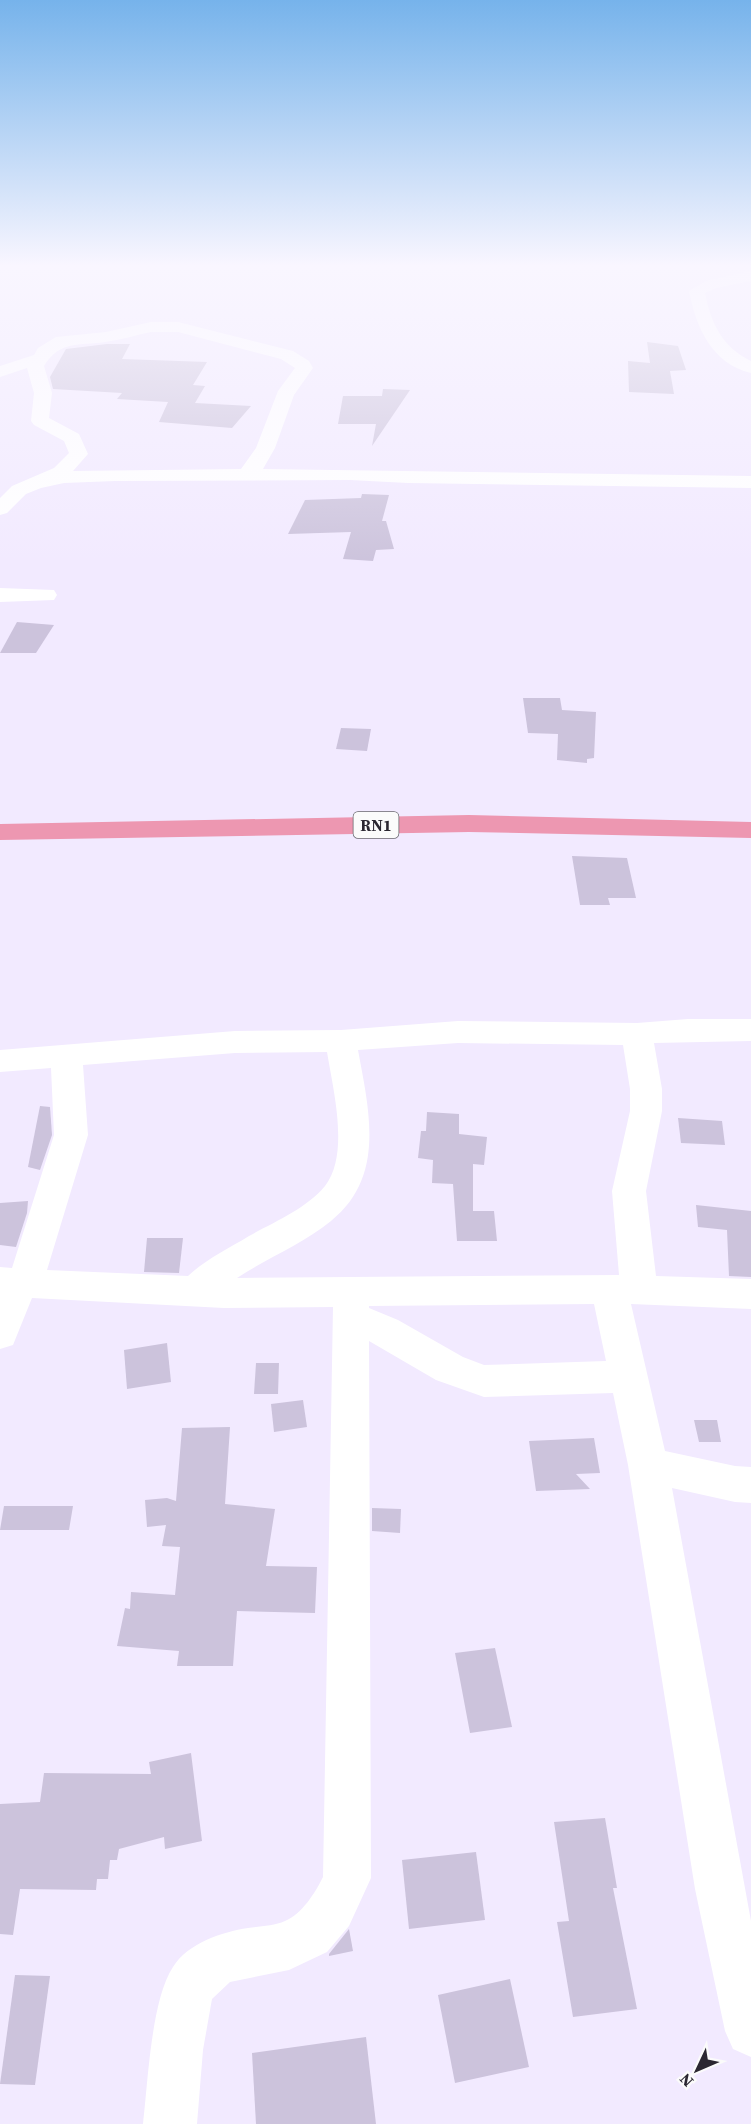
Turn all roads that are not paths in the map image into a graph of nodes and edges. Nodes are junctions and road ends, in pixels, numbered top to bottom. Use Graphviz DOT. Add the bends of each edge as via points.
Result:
graph roads {
  1 [pos="37,367"];
  2 [pos="38,367"];
  3 [pos="303,367"];
  4 [pos="4,371"];
  5 [pos="247,474"];
  6 [pos="3,477"];
  7 [pos="45,479"];
  8 [pos="751,482"];
  9 [pos="0,509"];
  10 [pos="0,596"];
  11 [pos="46,596"];
  12 [pos="751,830"];
  13 [pos="0,832"];
  14 [pos="751,1030"];
  15 [pos="638,1034"];
  16 [pos="341,1041"];
  17 [pos="66,1057"];
  18 [pos="0,1061"];
  19 [pos="12,1282"];
  20 [pos="624,1289"];
  21 [pos="196,1292"];
  22 [pos="751,1294"];
  23 [pos="350,1305"];
  24 [pos="0,1334"];
  25 [pos="628,1376"];
  26 [pos="648,1465"];
  27 [pos="751,1485"];
  28 [pos="751,2031"];
  29 [pos="170,2124"];
  1 -- 4 [label="street"];
  2 -- 7 [label="street" via="43,393 40,421 72,438 79,454 61,472"];
  3 -- 5 [label="street" via="274,418 260,463"];
  5 -- 7 [label="street"];
  5 -- 8 [label="street"];
  6 -- 7 [label="street"];
  7 -- 9 [label="street" via="19,490"];
  10 -- 11 [label="street"];
  12 -- 13 [label="highway, RN1" via="501,824"];
  14 -- 15 [label="street"];
  15 -- 16 [label="street" via="477,1031"];
  15 -- 20 [label="street" via="646,1111 629,1191"];
  16 -- 17 [label="street" via="235,1042"];
  16 -- 21 [label="street" via="354,1130 354,1157 344,1185 320,1212 226,1267"];
  17 -- 18 [label="street"];
  17 -- 19 [label="street" via="70,1135 45,1223"];
  19 -- 21 [label="street"];
  19 -- 24 [label="street"];
  20 -- 22 [label="street"];
  20 -- 23 [label="street"];
  20 -- 25 [label="street"];
  21 -- 23 [label="street"];
  23 -- 25 [label="street" via="380,1328 466,1377 484,1381"];
  23 -- 29 [label="street" via="347,1878 336,1906 315,1930 290,1945 229,1956 206,1968 190,1986 179,2029"];
  25 -- 26 [label="street"];
  26 -- 27 [label="street"];
  26 -- 28 [label="street" via="719,1889"];
}
